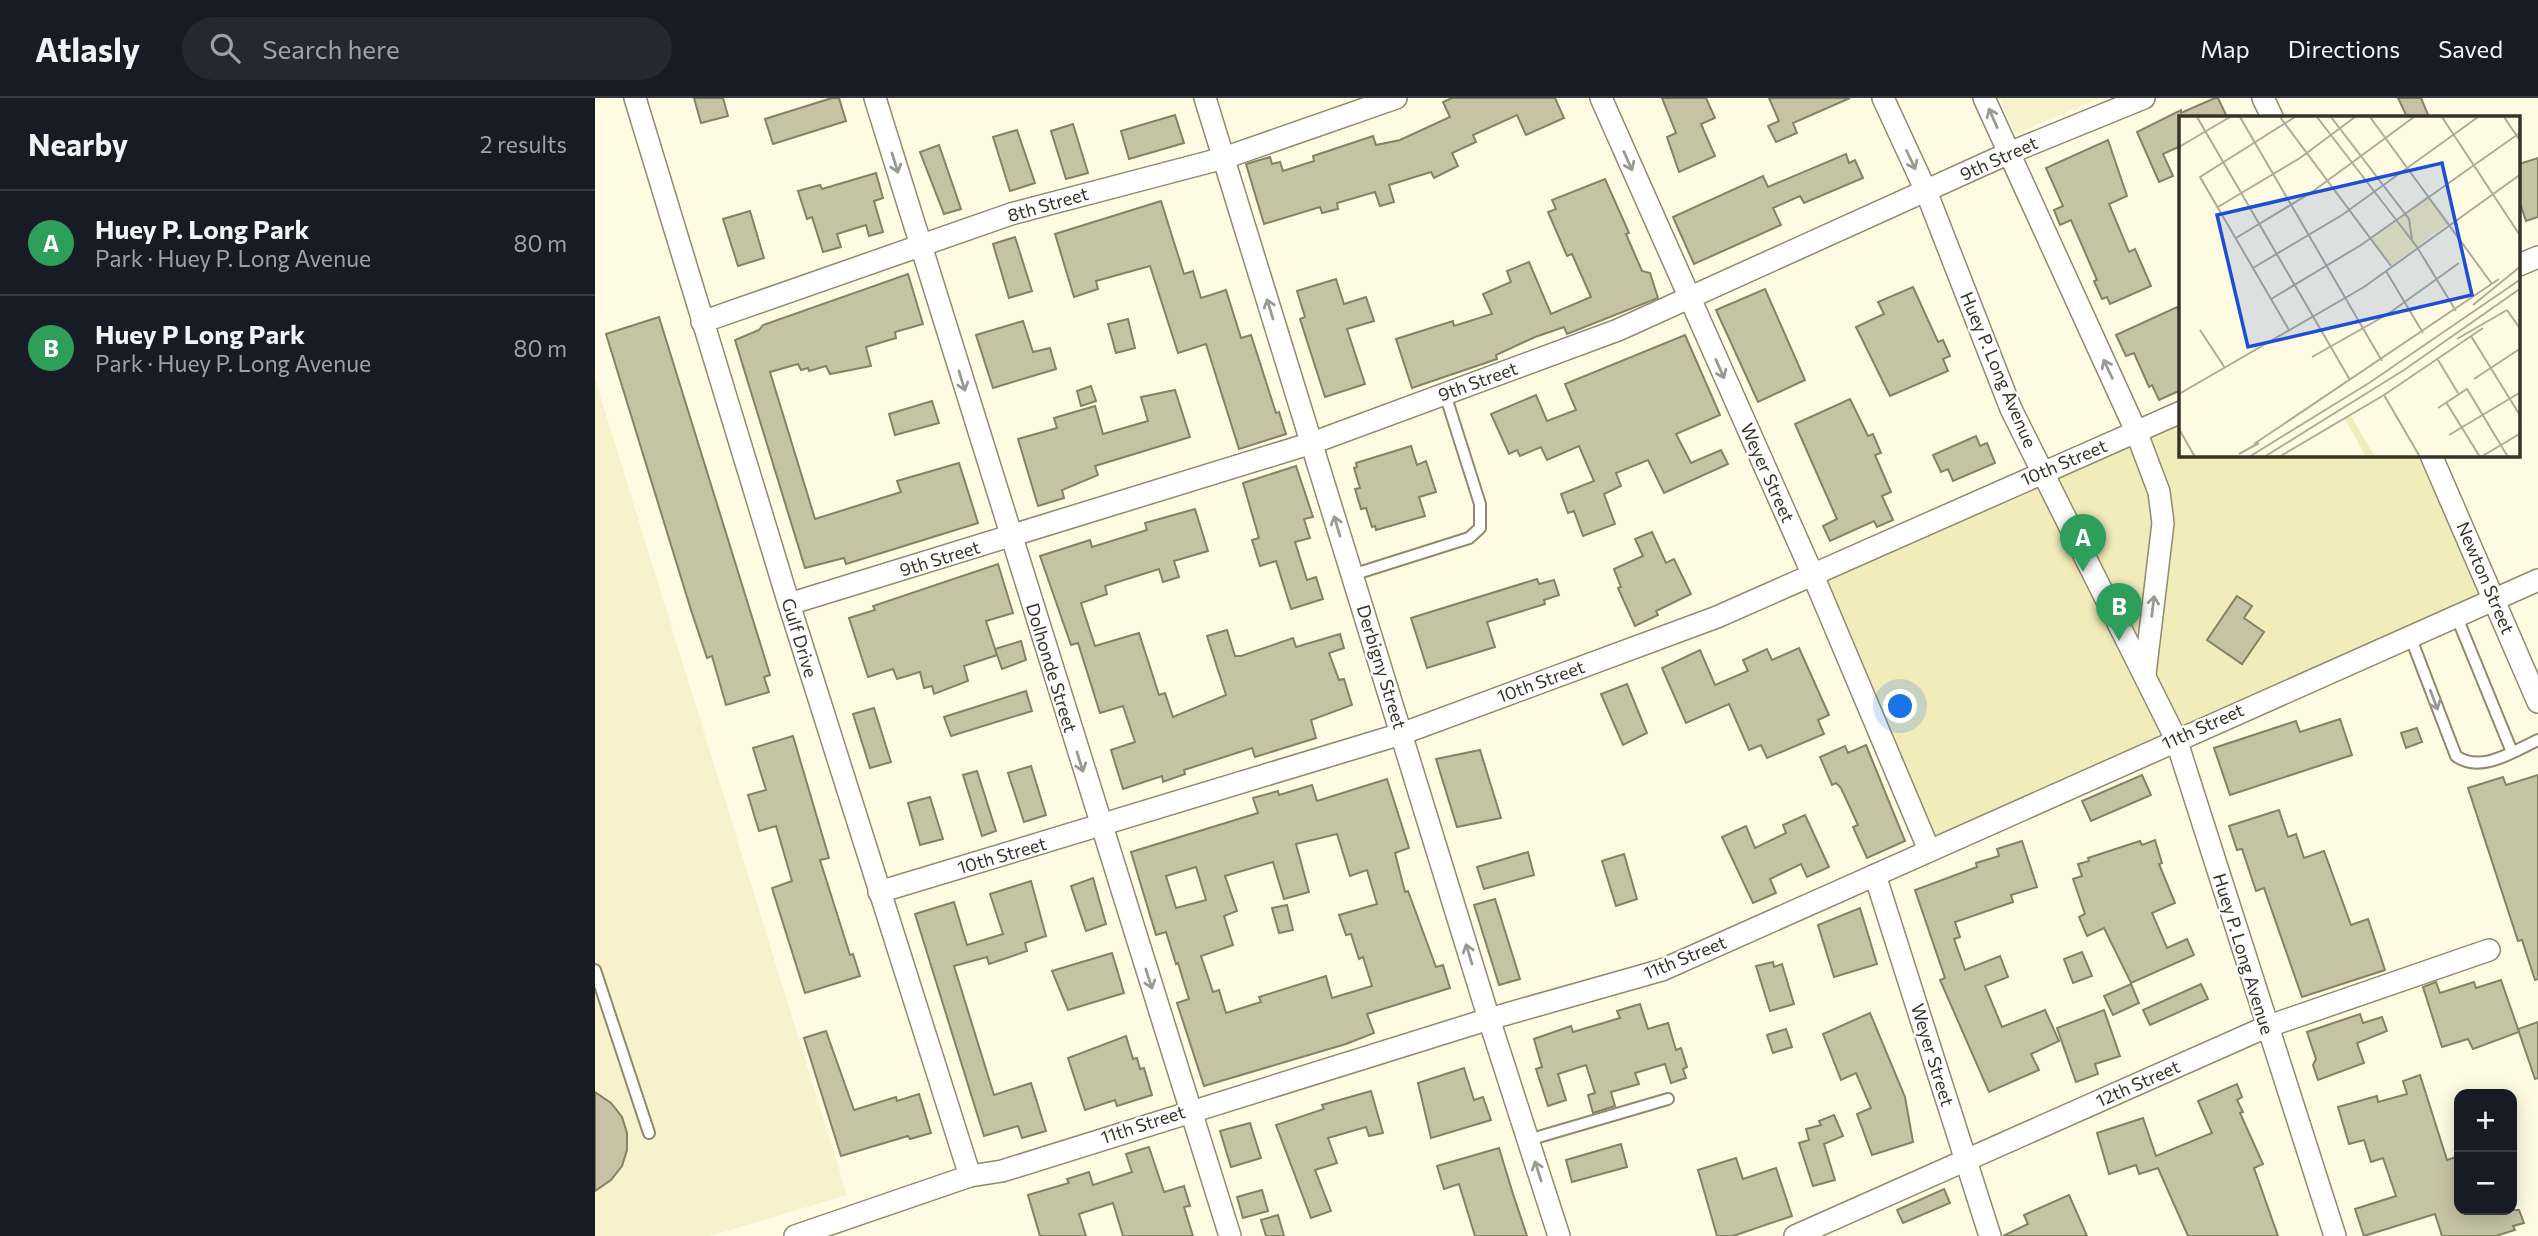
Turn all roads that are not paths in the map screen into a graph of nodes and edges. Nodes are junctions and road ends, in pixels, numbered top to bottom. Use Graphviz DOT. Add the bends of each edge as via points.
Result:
graph roads {
  1 [pos="635,98"];
  2 [pos="875,98"];
  3 [pos="1205,98"];
  4 [pos="1396,98"];
  5 [pos="1601,98"];
  6 [pos="1883,98"];
  7 [pos="1984,98"];
  8 [pos="2144,98"];
  9 [pos="2263,98"];
  10 [pos="2272,116"];
  11 [pos="2009,153"];
  12 [pos="1224,158"];
  13 [pos="1926,191"];
  14 [pos="922,247"];
  15 [pos="2538,257"];
  16 [pos="2521,264"];
  17 [pos="1688,298"];
  18 [pos="702,322"];
  19 [pos="1445,394"];
  20 [pos="2179,413"];
  21 [pos="2136,432"];
  22 [pos="1312,443"];
  23 [pos="2432,457"];
  24 [pos="2042,472"];
  25 [pos="1010,538"];
  26 [pos="1812,573"];
  27 [pos="1352,575"];
  28 [pos="2538,580"];
  29 [pos="2494,598"];
  30 [pos="789,604"];
  31 [pos="2456,615"];
  32 [pos="2410,636"];
  33 [pos="2145,674"];
  34 [pos="2538,702"];
  35 [pos="1401,734"];
  36 [pos="2176,739"];
  37 [pos="2538,740"];
  38 [pos="2512,752"];
  39 [pos="1100,826"];
  40 [pos="1929,850"];
  41 [pos="1875,875"];
  42 [pos="879,892"];
  43 [pos="2489,950"];
  44 [pos="595,970"];
  45 [pos="1489,1019"];
  46 [pos="2266,1027"];
  47 [pos="1668,1099"];
  48 [pos="1191,1110"];
  49 [pos="649,1133"];
  50 [pos="1528,1140"];
  51 [pos="1965,1161"];
  52 [pos="970,1176"];
  53 [pos="795,1236"];
  54 [pos="1230,1236"];
  55 [pos="1559,1236"];
  56 [pos="1795,1236"];
  57 [pos="1990,1236"];
  58 [pos="2335,1236"];
  1 -- 18 [label="street, Gulf Drive"];
  2 -- 14 [label="street, Dolhonde Street, one-way"];
  3 -- 12 [label="street, Derbigny Street"];
  4 -- 12 [label="street, 8th Street"];
  5 -- 17 [label="street, Weyer Street, one-way"];
  6 -- 13 [label="street, Huey P. Long Avenue, one-way"];
  11 -- 7 [label="street, one-way"];
  8 -- 11 [label="street, 9th Street"];
  9 -- 10 [label="street"];
  11 -- 13 [label="street, 9th Street"];
  21 -- 11 [label="street, one-way"];
  12 -- 14 [label="street, 8th Street" via="1011,214"];
  22 -- 12 [label="street, Derbigny Street, one-way"];
  13 -- 17 [label="street, 9th Street"];
  13 -- 24 [label="street, Huey P. Long Avenue" via="2011,409"];
  14 -- 18 [label="street, 8th Street"];
  14 -- 25 [label="street, Dolhonde Street, one-way"];
  15 -- 16 [label="street"];
  17 -- 19 [label="street, 9th Street" via="1618,330"];
  17 -- 26 [label="street, Weyer Street, one-way"];
  18 -- 30 [label="street, Gulf Drive"];
  19 -- 22 [label="street, 9th Street"];
  19 -- 27 [label="lane" via="1480,503 1480,528 1469,538"];
  20 -- 21 [label="street, 10th Street"];
  21 -- 24 [label="street, 10th Street"];
  33 -- 21 [label="street, one-way" via="2163,523 2159,492"];
  22 -- 25 [label="street, 9th Street"];
  27 -- 22 [label="street, Derbigny Street, one-way"];
  23 -- 29 [label="street, Newton Street"];
  24 -- 26 [label="street, 10th Street"];
  24 -- 33 [label="street, Huey P. Long Avenue"];
  25 -- 30 [label="street, 9th Street"];
  25 -- 39 [label="street, Dolhonde Street, one-way"];
  26 -- 35 [label="street, 10th Street" via="1717,617"];
  26 -- 40 [label="street, Weyer Street"];
  27 -- 35 [label="street, Derbigny Street"];
  28 -- 29 [label="street, 11th Street"];
  29 -- 31 [label="street, 11th Street"];
  29 -- 34 [label="street, Newton Street"];
  30 -- 42 [label="street, Gulf Drive"];
  31 -- 32 [label="street, 11th Street"];
  31 -- 38 [label="lane"];
  32 -- 36 [label="street, 11th Street"];
  32 -- 38 [label="lane, one-way" via="2456,756 2473,763"];
  33 -- 36 [label="street, Huey P. Long Avenue"];
  35 -- 39 [label="street, 10th Street"];
  45 -- 35 [label="street, Derbigny Street, one-way"];
  36 -- 40 [label="street, 11th Street"];
  36 -- 46 [label="street, Huey P. Long Avenue"];
  37 -- 38 [label="lane"];
  39 -- 42 [label="street, 10th Street"];
  39 -- 48 [label="street, Dolhonde Street, one-way"];
  40 -- 41 [label="street, 11th Street"];
  41 -- 45 [label="street, 11th Street" via="1662,970"];
  41 -- 51 [label="street, Weyer Street"];
  42 -- 52 [label="street, Gulf Drive"];
  43 -- 46 [label="street, 12th Street"];
  44 -- 49 [label="lane"];
  45 -- 48 [label="street, 11th Street"];
  45 -- 50 [label="street, Derbigny Street"];
  46 -- 51 [label="street, 12th Street"];
  46 -- 58 [label="street, Huey P. Long Avenue"];
  47 -- 50 [label="lane"];
  48 -- 52 [label="street, 11th Street" via="1002,1171"];
  48 -- 54 [label="street, Dolhonde Street"];
  55 -- 50 [label="street, Derbigny Street, one-way"];
  51 -- 56 [label="street, 12th Street"];
  51 -- 57 [label="street, Weyer Street"];
  52 -- 53 [label="street, 11th Street"];
}
